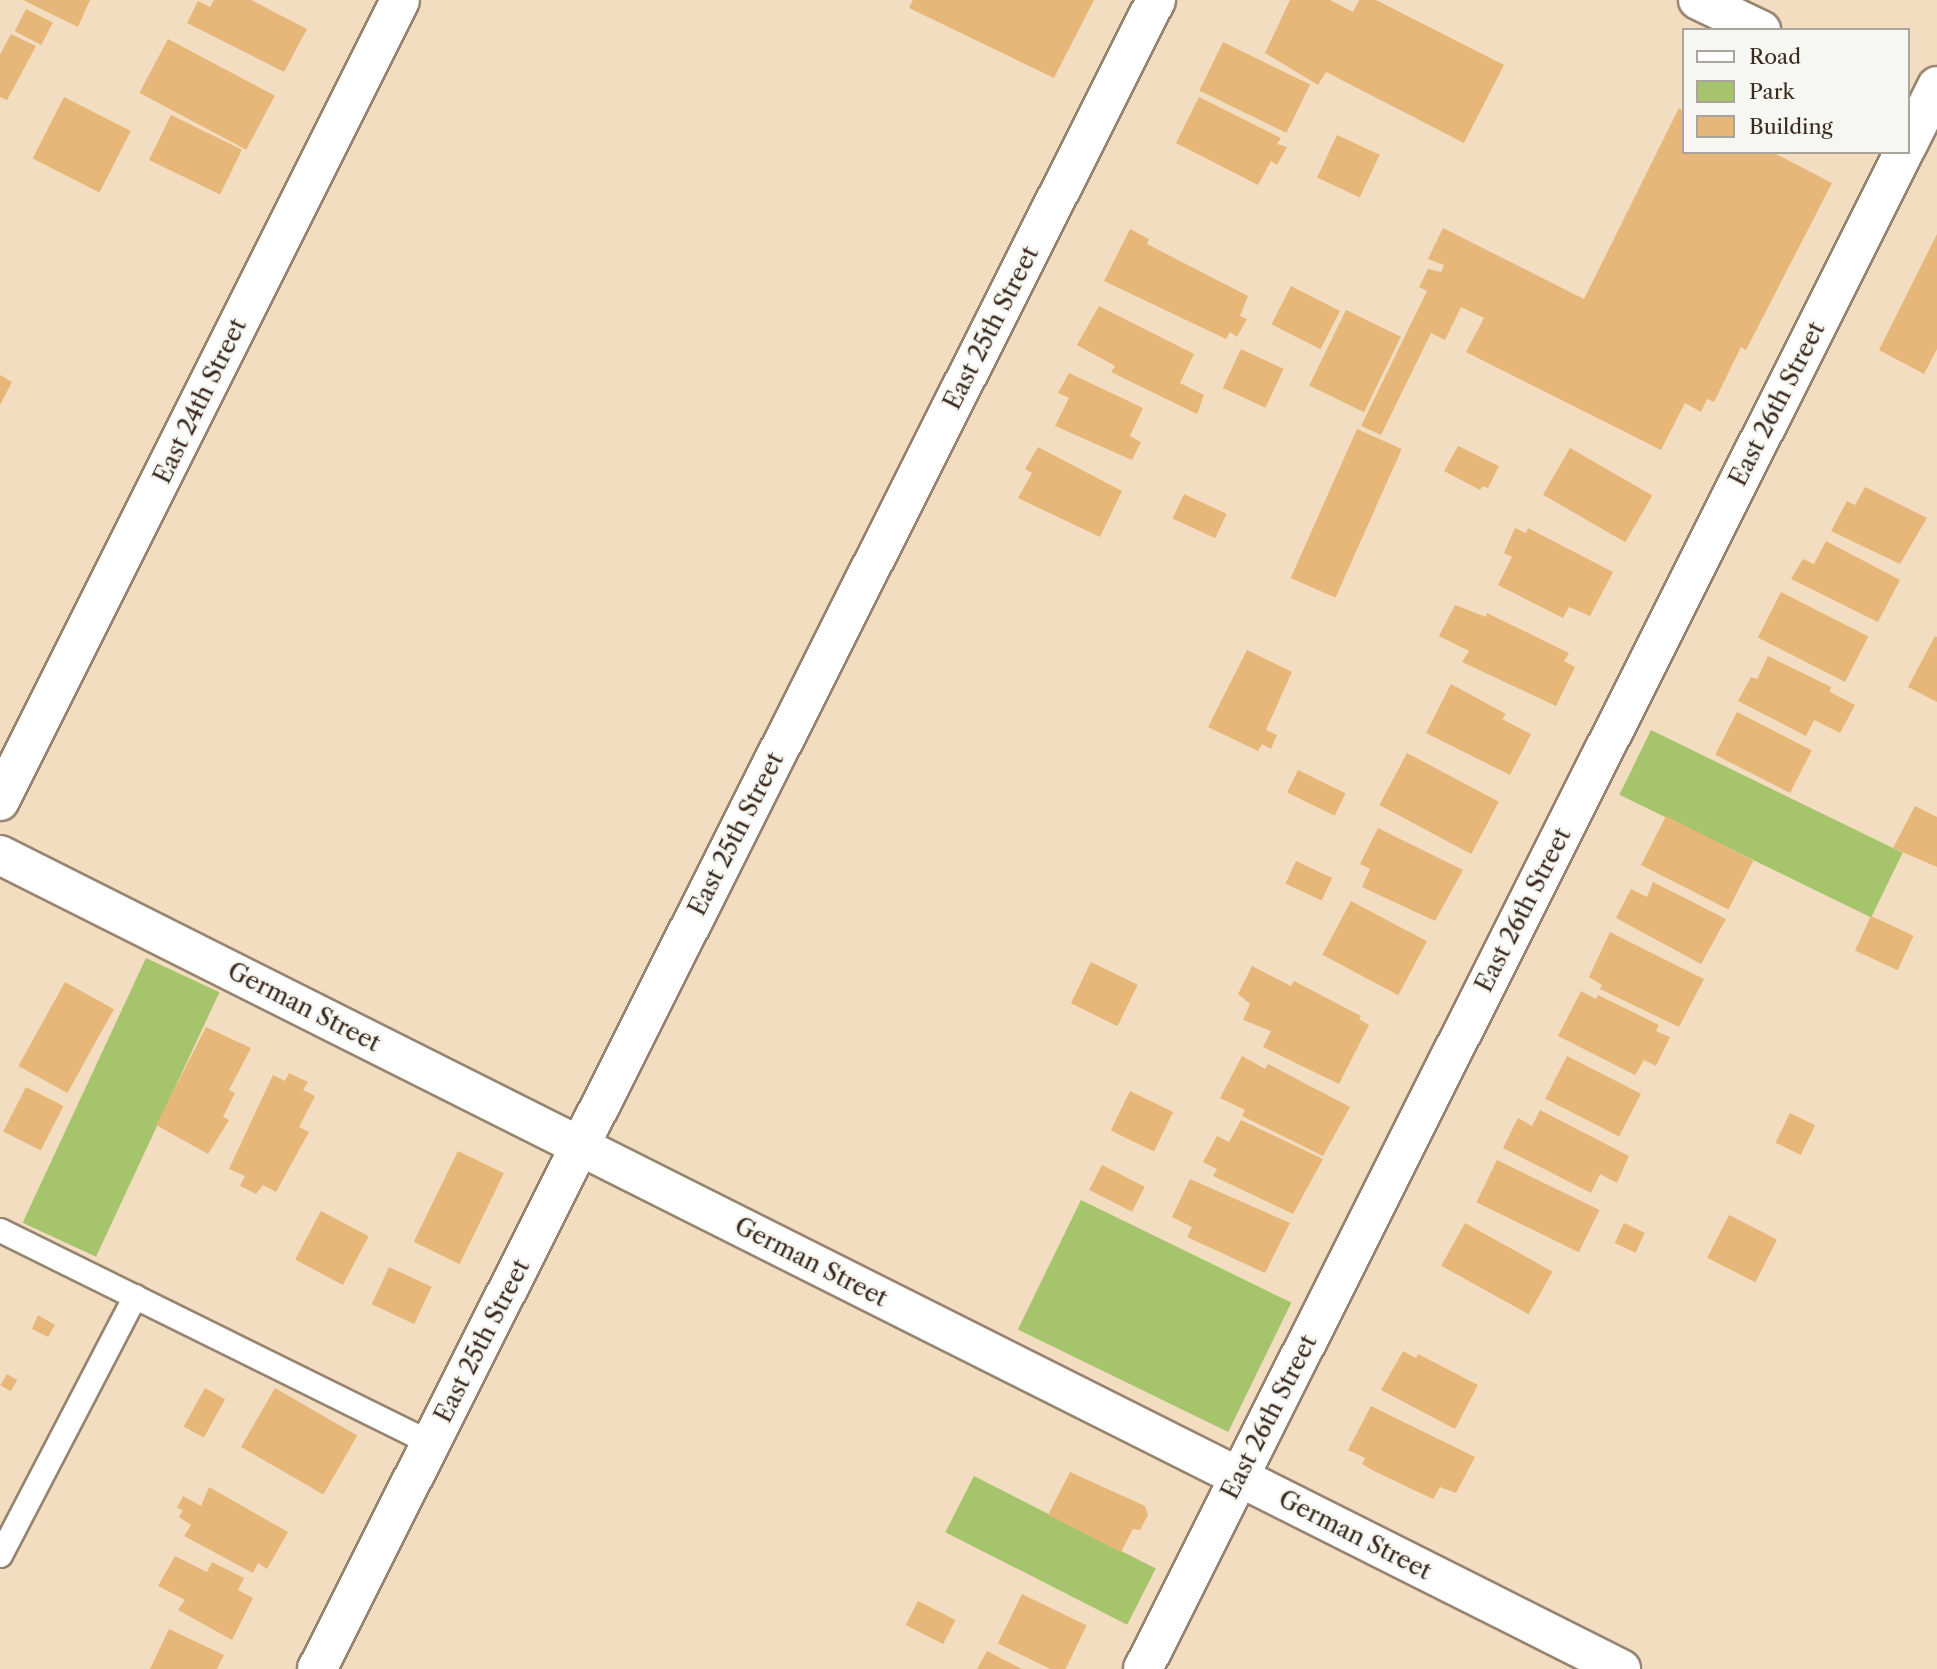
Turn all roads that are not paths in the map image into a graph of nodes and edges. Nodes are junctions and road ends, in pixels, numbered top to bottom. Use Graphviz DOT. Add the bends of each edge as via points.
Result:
graph roads {
  1 [pos="400,0"];
  2 [pos="1156,0"];
  3 [pos="1698,0"];
  4 [pos="1757,28"];
  5 [pos="1927,102"];
  6 [pos="1909,142"];
  7 [pos="1903,154"];
  8 [pos="0,801"];
  9 [pos="0,855"];
  10 [pos="579,1146"];
  11 [pos="0,1230"];
  12 [pos="135,1296"];
  13 [pos="431,1443"];
  14 [pos="1239,1477"];
  15 [pos="0,1555"];
  16 [pos="317,1669"];
  17 [pos="1143,1669"];
  18 [pos="1621,1669"];
  1 -- 8 [label="street, East 24th Street"];
  2 -- 10 [label="street, East 25th Street"];
  3 -- 4 [label="street"];
  5 -- 6 [label="street"];
  7 -- 14 [label="street, East 26th Street"];
  9 -- 10 [label="street, German Street"];
  10 -- 13 [label="street, East 25th Street"];
  10 -- 14 [label="street, German Street"];
  11 -- 12 [label="lane"];
  12 -- 13 [label="lane"];
  12 -- 15 [label="lane"];
  13 -- 16 [label="street, East 25th Street"];
  14 -- 17 [label="street, East 26th Street"];
  14 -- 18 [label="street, German Street"];
}
